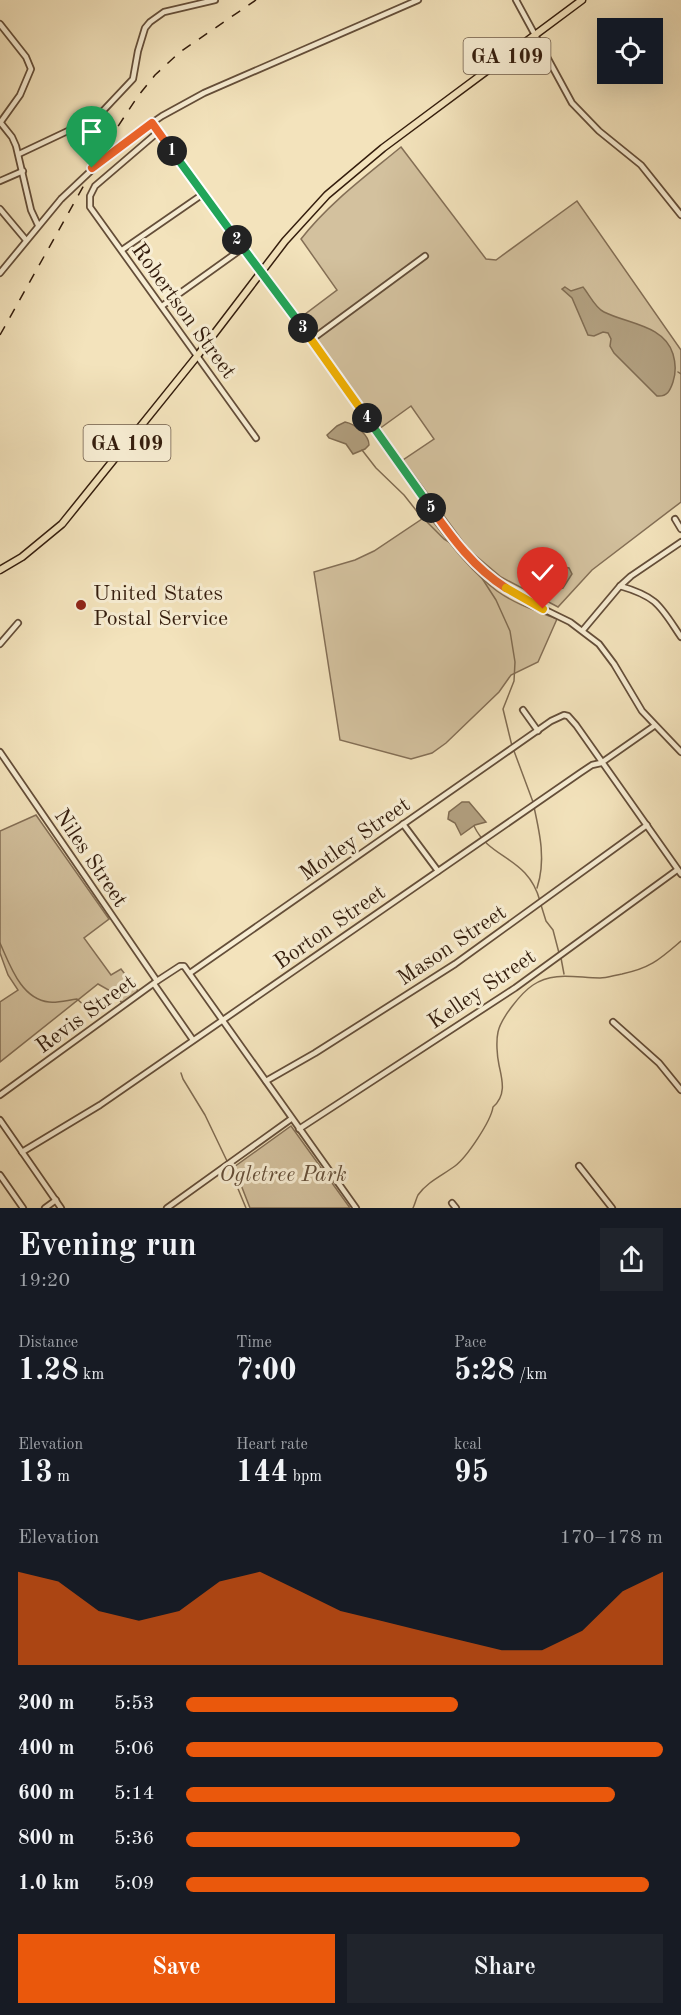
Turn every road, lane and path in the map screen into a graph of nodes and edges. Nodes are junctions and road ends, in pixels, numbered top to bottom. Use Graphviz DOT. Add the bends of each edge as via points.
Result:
graph roads {
  1 [pos="215,0"];
  2 [pos="418,0"];
  3 [pos="516,0"];
  4 [pos="582,0"];
  5 [pos="0,24"];
  6 [pos="535,35"];
  7 [pos="0,122"];
  8 [pos="152,123"];
  9 [pos="158,132"];
  10 [pos="19,154"];
  11 [pos="22,171"];
  12 [pos="0,180"];
  13 [pos="203,194"];
  14 [pos="0,209"];
  15 [pos="681,215"];
  16 [pos="38,225"];
  17 [pos="26,240"];
  18 [pos="243,248"];
  19 [pos="122,250"];
  20 [pos="425,256"];
  21 [pos="0,273"];
  22 [pos="261,273"];
  23 [pos="162,306"];
  24 [pos="311,340"];
  25 [pos="198,355"];
  26 [pos="256,438"];
  27 [pos="675,519"];
  28 [pos="681,529"];
  29 [pos="681,542"];
  30 [pos="0,570"];
  31 [pos="620,586"];
  32 [pos="18,623"];
  33 [pos="583,630"];
  34 [pos="681,637"];
  35 [pos="0,644"];
  36 [pos="523,710"];
  37 [pos="654,726"];
  38 [pos="538,731"];
  39 [pos="0,752"];
  40 [pos="681,752"];
  41 [pos="601,763"];
  42 [pos="403,824"];
  43 [pos="647,825"];
  44 [pos="438,871"];
  45 [pos="679,872"];
  46 [pos="190,973"];
  47 [pos="155,983"];
  48 [pos="223,1020"];
  49 [pos="613,1022"];
  50 [pos="193,1040"];
  51 [pos="266,1081"];
  52 [pos="681,1090"];
  53 [pos="0,1095"];
  54 [pos="291,1119"];
  55 [pos="0,1120"];
  56 [pos="300,1129"];
  57 [pos="22,1152"];
  58 [pos="579,1166"];
  59 [pos="0,1175"];
  60 [pos="56,1200"];
  61 [pos="452,1203"];
  62 [pos="23,1208"];
  63 [pos="45,1208"];
  64 [pos="61,1208"];
  65 [pos="166,1208"];
  66 [pos="356,1208"];
  67 [pos="456,1208"];
  68 [pos="612,1208"];
  1 -- 10 [label="street" via="164,12 150,22 138,51 133,79 100,114"];
  2 -- 8 [label="street" via="204,93"];
  3 -- 6 [label="street"];
  4 -- 6 [label="highway, GA 109"];
  5 -- 7 [label="street" via="31,69 20,95"];
  6 -- 15 [label="street" via="572,103 654,178"];
  6 -- 22 [label="highway, GA 109" via="339,184 297,226"];
  7 -- 10 [label="street"];
  8 -- 9 [label="street"];
  8 -- 16 [label="street, bridge" via="114,150"];
  9 -- 13 [label="street"];
  9 -- 19 [label="street, Robertson Street" via="95,186 89,202"];
  10 -- 11 [label="street"];
  11 -- 12 [label="street"];
  11 -- 16 [label="street"];
  13 -- 18 [label="street"];
  13 -- 19 [label="street"];
  14 -- 17 [label="street"];
  16 -- 17 [label="street"];
  17 -- 21 [label="street"];
  18 -- 22 [label="street"];
  18 -- 23 [label="street"];
  19 -- 23 [label="street, Robertson Street"];
  20 -- 24 [label="street"];
  22 -- 24 [label="street"];
  22 -- 25 [label="highway, GA 109"];
  23 -- 25 [label="street, Robertson Street"];
  24 -- 33 [label="street" via="466,555 496,582"];
  25 -- 26 [label="street, Robertson Street"];
  25 -- 30 [label="highway, GA 109" via="62,524"];
  27 -- 28 [label="street"];
  29 -- 31 [label="street"];
  31 -- 33 [label="street"];
  31 -- 34 [label="street" via="654,600"];
  32 -- 35 [label="street"];
  33 -- 37 [label="street" via="600,644"];
  36 -- 38 [label="street"];
  37 -- 40 [label="street"];
  37 -- 41 [label="street, Borton Street"];
  38 -- 41 [label="street, Motley Street" via="559,717 568,716"];
  38 -- 42 [label="street, Motley Street"];
  39 -- 47 [label="street, Niles Street"];
  41 -- 43 [label="street"];
  41 -- 44 [label="street, Borton Street" via="592,765"];
  42 -- 44 [label="street"];
  42 -- 46 [label="street, Motley Street"];
  43 -- 45 [label="street"];
  43 -- 51 [label="street, Mason Street" via="455,963"];
  44 -- 48 [label="street, Borton Street"];
  45 -- 56 [label="street, Kelley Street" via="515,988"];
  46 -- 47 [label="street, Revis Street" via="180,966"];
  46 -- 48 [label="street"];
  47 -- 50 [label="street, Niles Street"];
  47 -- 53 [label="street, Revis Street"];
  48 -- 50 [label="street, Borton Street"];
  48 -- 51 [label="street"];
  49 -- 52 [label="street" via="659,1063"];
  50 -- 57 [label="street, Borton Street" via="100,1105"];
  51 -- 54 [label="street"];
  54 -- 56 [label="street"];
  54 -- 65 [label="street"];
  55 -- 57 [label="street"];
  56 -- 66 [label="street"];
  57 -- 60 [label="street"];
  58 -- 68 [label="street"];
  59 -- 62 [label="street"];
  60 -- 63 [label="street"];
  60 -- 64 [label="street"];
  61 -- 67 [label="street"];
}
